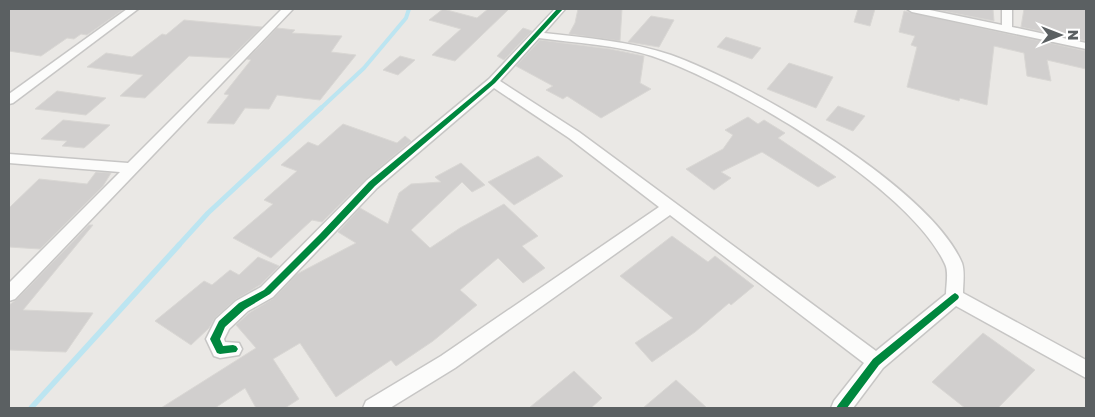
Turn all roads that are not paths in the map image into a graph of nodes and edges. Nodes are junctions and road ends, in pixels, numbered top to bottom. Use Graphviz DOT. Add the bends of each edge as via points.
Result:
graph roads {
  1 [pos="133,9"];
  2 [pos="288,9"];
  3 [pos="560,9"];
  4 [pos="912,9"];
  5 [pos="1008,9"];
  6 [pos="1007,30"];
  7 [pos="538,35"];
  8 [pos="1086,46"];
  9 [pos="493,82"];
  10 [pos="9,100"];
  11 [pos="9,158"];
  12 [pos="129,168"];
  13 [pos="670,207"];
  14 [pos="9,294"];
  15 [pos="955,297"];
  16 [pos="233,349"];
  17 [pos="876,362"];
  18 [pos="1086,370"];
  19 [pos="373,408"];
  20 [pos="842,408"];
  1 -- 10 [label="street"];
  2 -- 12 [label="street"];
  3 -- 7 [label="street"];
  4 -- 6 [label="street"];
  5 -- 6 [label="street"];
  6 -- 8 [label="street"];
  7 -- 9 [label="street"];
  7 -- 15 [label="street" via="671,59 701,71 815,135 883,183 918,214 948,249 957,266 959,288"];
  9 -- 13 [label="street" via="574,135"];
  9 -- 16 [label="street" via="372,184 267,292 242,306 222,324 215,339 220,350"];
  11 -- 12 [label="street"];
  12 -- 14 [label="street"];
  13 -- 17 [label="street"];
  13 -- 19 [label="street" via="448,362"];
  15 -- 17 [label="street"];
  15 -- 18 [label="street"];
  17 -- 20 [label="street"];
}
